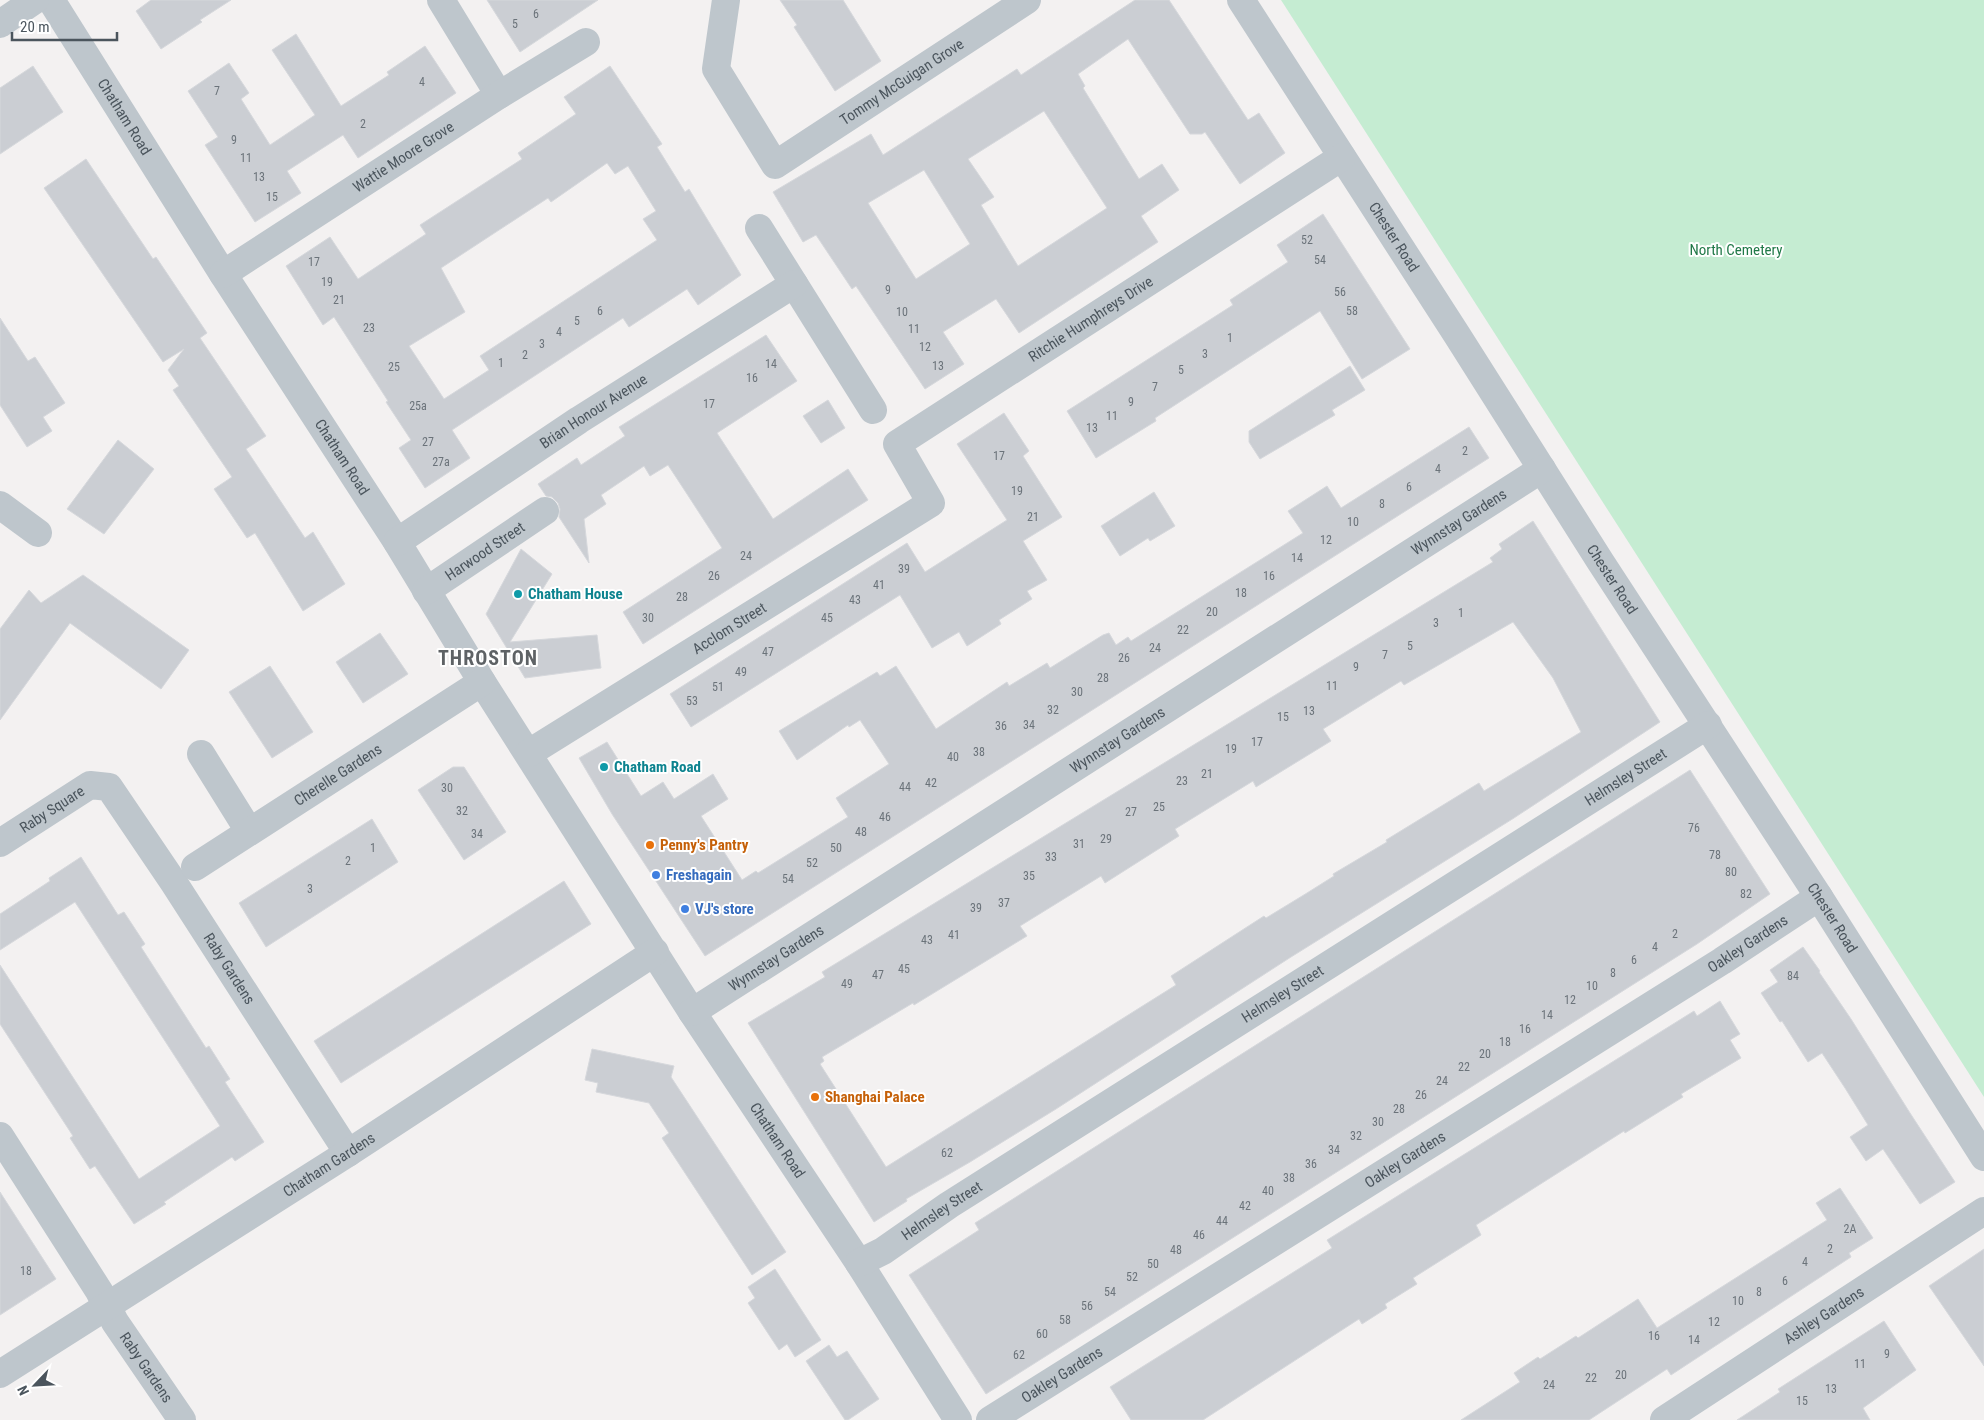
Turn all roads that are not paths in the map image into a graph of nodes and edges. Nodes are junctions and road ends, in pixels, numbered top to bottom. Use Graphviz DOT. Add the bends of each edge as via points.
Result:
graph roads {
  1 [pos="35,0"];
  2 [pos="50,0"];
  3 [pos="441,0"];
  4 [pos="726,0"];
  5 [pos="1027,0"];
  6 [pos="1241,0"];
  7 [pos="0,24"];
  8 [pos="586,42"];
  9 [pos="500,95"];
  10 [pos="1342,157"];
  11 [pos="758,228"];
  12 [pos="223,274"];
  13 [pos="794,284"];
  14 [pos="873,410"];
  15 [pos="1542,469"];
  16 [pos="931,502"];
  17 [pos="0,505"];
  18 [pos="545,511"];
  19 [pos="38,533"];
  20 [pos="397,542"];
  21 [pos="426,591"];
  22 [pos="482,682"];
  23 [pos="1708,725"];
  24 [pos="529,753"];
  25 [pos="201,754"];
  26 [pos="109,787"];
  27 [pos="249,831"];
  28 [pos="0,843"];
  29 [pos="195,867"];
  30 [pos="1819,896"];
  31 [pos="655,952"];
  32 [pos="692,1012"];
  33 [pos="0,1136"];
  34 [pos="348,1153"];
  35 [pos="1984,1157"];
  36 [pos="1984,1211"];
  37 [pos="859,1263"];
  38 [pos="106,1306"];
  39 [pos="0,1374"];
  40 [pos="182,1420"];
  41 [pos="958,1420"];
  42 [pos="990,1420"];
  43 [pos="1664,1420"];
  1 -- 7 [label="street"];
  2 -- 12 [label="street, Chatham Road"];
  3 -- 9 [label="street"];
  4 -- 5 [label="street, Tommy McGuigan Grove" via="716,69 775,165"];
  6 -- 10 [label="street, Chester Road"];
  8 -- 9 [label="street, Wattie Moore Grove"];
  9 -- 12 [label="street, Wattie Moore Grove"];
  10 -- 15 [label="street, Chester Road"];
  10 -- 16 [label="street, Ritchie Humphreys Drive" via="896,444"];
  11 -- 13 [label="street"];
  12 -- 20 [label="street, Chatham Road"];
  13 -- 14 [label="street"];
  13 -- 20 [label="street, Brian Honour Avenue" via="579,420"];
  15 -- 23 [label="street, Chester Road"];
  15 -- 32 [label="street, Wynnstay Gardens"];
  16 -- 24 [label="street, Acclom Street"];
  17 -- 19 [label="street"];
  18 -- 21 [label="street, Harwood Street"];
  20 -- 21 [label="street, Chatham Road"];
  21 -- 22 [label="street, Chatham Road"];
  22 -- 24 [label="street, Chatham Road"];
  22 -- 27 [label="street, Cherelle Gardens"];
  23 -- 30 [label="street, Chester Road"];
  23 -- 37 [label="street, Helmsley Street"];
  24 -- 31 [label="street, Chatham Road"];
  25 -- 27 [label="street"];
  26 -- 28 [label="street, Raby Square" via="90,785"];
  26 -- 34 [label="street, Raby Gardens"];
  27 -- 29 [label="street, Cherelle Gardens"];
  30 -- 35 [label="street, Chester Road"];
  30 -- 42 [label="street, Oakley Gardens" via="1722,961"];
  31 -- 32 [label="street, Chatham Road"];
  31 -- 34 [label="street, Chatham Gardens"];
  32 -- 37 [label="street, Chatham Road"];
  33 -- 38 [label="street, Raby Gardens" via="99,1290"];
  34 -- 38 [label="street, Chatham Gardens"];
  36 -- 43 [label="street, Ashley Gardens"];
  37 -- 41 [label="street, Chatham Road"];
  38 -- 39 [label="street, Chatham Gardens"];
  38 -- 40 [label="street, Raby Gardens"];
}
